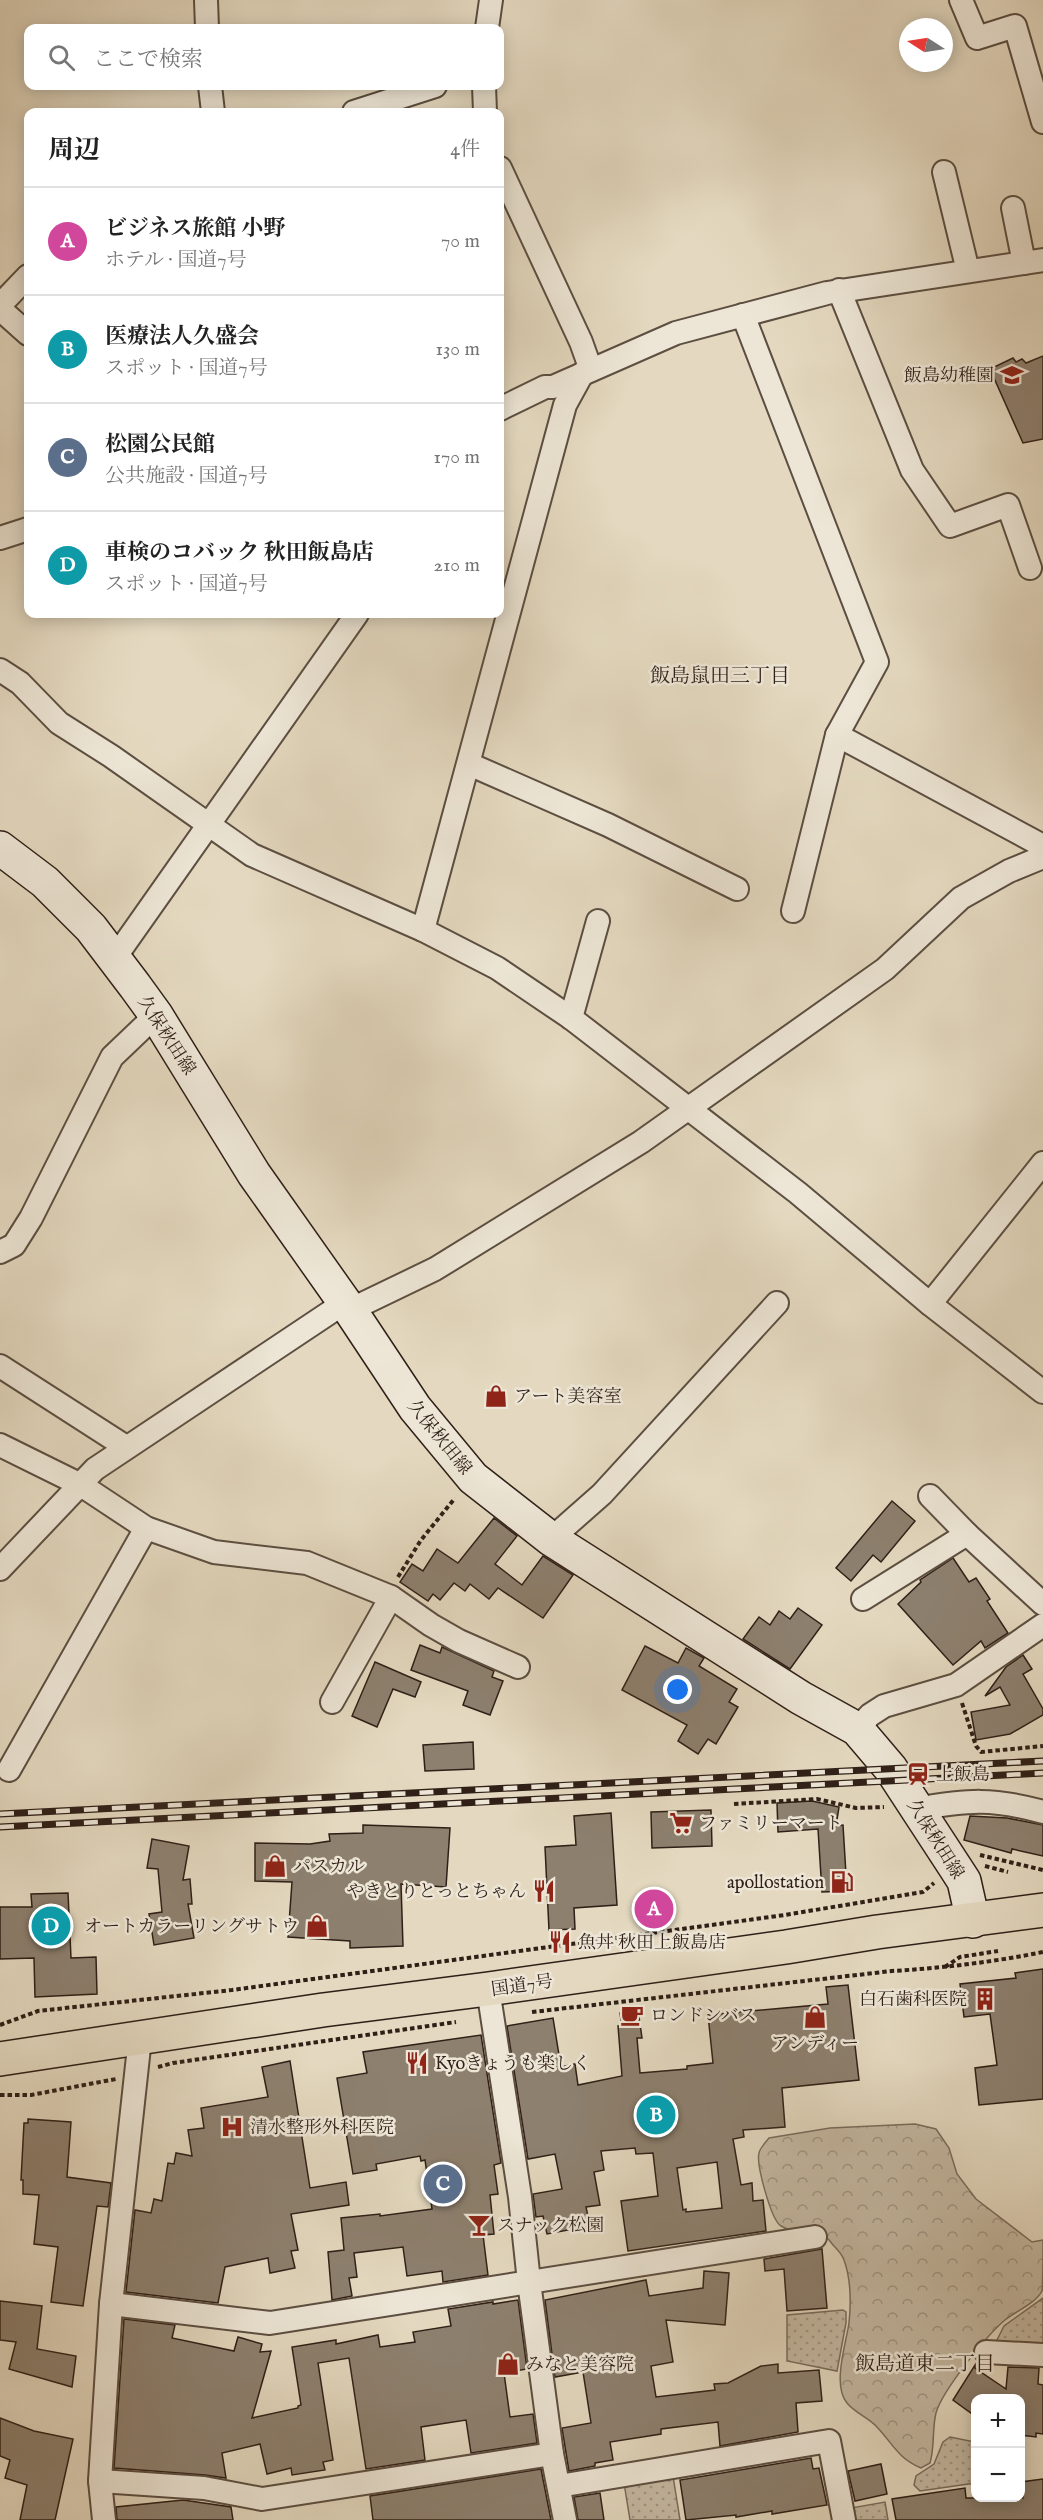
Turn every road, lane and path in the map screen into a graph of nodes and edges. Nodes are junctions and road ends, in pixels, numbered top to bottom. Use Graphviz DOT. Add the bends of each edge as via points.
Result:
graph roads {
  1 [pos="206,0"];
  2 [pos="491,0"];
  3 [pos="962,0"];
  4 [pos="207,24"];
  5 [pos="488,24"];
  6 [pos="210,90"];
  7 [pos="423,90"];
  8 [pos="484,90"];
  9 [pos="213,108"];
  10 [pos="366,108"];
  11 [pos="485,108"];
  12 [pos="1043,122"];
  13 [pos="944,172"];
  14 [pos="504,177"];
  15 [pos="1013,208"];
  16 [pos="1034,262"];
  17 [pos="968,272"];
  18 [pos="24,280"];
  19 [pos="839,290"];
  20 [pos="0,307"];
  21 [pos="743,315"];
  22 [pos="24,330"];
  23 [pos="587,372"];
  24 [pos="504,407"];
  25 [pos="24,530"];
  26 [pos="0,538"];
  27 [pos="1030,568"];
  28 [pos="354,618"];
  29 [pos="0,670"];
  30 [pos="837,735"];
  31 [pos="469,764"];
  32 [pos="210,826"];
  33 [pos="1043,846"];
  34 [pos="0,848"];
  35 [pos="1043,857"];
  36 [pos="737,889"];
  37 [pos="793,911"];
  38 [pos="598,921"];
  39 [pos="423,930"];
  40 [pos="114,959"];
  41 [pos="156,1015"];
  42 [pos="572,1018"];
  43 [pos="690,1108"];
  44 [pos="1043,1163"];
  45 [pos="0,1252"];
  46 [pos="777,1303"];
  47 [pos="930,1304"];
  48 [pos="347,1306"];
  49 [pos="0,1366"];
  50 [pos="1043,1392"];
  51 [pos="0,1445"];
  52 [pos="126,1448"];
  53 [pos="473,1478"];
  54 [pos="81,1485"];
  55 [pos="930,1496"];
  56 [pos="146,1528"];
  57 [pos="967,1534"];
  58 [pos="551,1539"];
  59 [pos="0,1569"];
  60 [pos="391,1597"];
  61 [pos="863,1599"];
  62 [pos="1043,1604"];
  63 [pos="1043,1625"];
  64 [pos="518,1667"];
  65 [pos="956,1685"];
  66 [pos="332,1702"];
  67 [pos="857,1729"];
  68 [pos="1043,1746"];
  69 [pos="9,1770"];
  70 [pos="734,1804"];
  71 [pos="916,1808"];
  72 [pos="1043,1812"];
  73 [pos="968,1866"];
  74 [pos="1043,1870"];
  75 [pos="1008,1872"];
  76 [pos="1043,1910"];
  77 [pos="972,1921"];
  78 [pos="998,1951"];
  79 [pos="1043,1952"];
  80 [pos="945,1967"];
  81 [pos="490,2003"];
  82 [pos="0,2025"];
  83 [pos="140,2038"];
  84 [pos="0,2059"];
  85 [pos="136,2074"];
  86 [pos="0,2095"];
  87 [pos="815,2237"];
  88 [pos="529,2282"];
  89 [pos="111,2304"];
  90 [pos="986,2352"];
  91 [pos="1043,2355"];
  92 [pos="552,2454"];
  93 [pos="100,2481"];
  94 [pos="559,2486"];
  95 [pos="104,2520"];
  96 [pos="565,2520"];
  97 [pos="844,2520"];
  1 -- 4 [label="street"];
  2 -- 5 [label="street"];
  3 -- 12 [label="street" via="977,38 1016,26"];
  6 -- 9 [label="street"];
  7 -- 10 [label="street"];
  8 -- 11 [label="street"];
  13 -- 17 [label="street"];
  14 -- 23 [label="street" via="581,342"];
  15 -- 16 [label="street"];
  16 -- 17 [label="street"];
  17 -- 19 [label="street"];
  18 -- 20 [label="street"];
  19 -- 21 [label="street"];
  19 -- 27 [label="street" via="912,470 950,526 1008,505"];
  20 -- 22 [label="street"];
  21 -- 23 [label="street" via="676,333"];
  21 -- 30 [label="street" via="877,662"];
  23 -- 24 [label="street"];
  23 -- 31 [label="street" via="565,405"];
  25 -- 26 [label="street"];
  28 -- 32 [label="street"];
  29 -- 32 [label="street" via="59,723"];
  30 -- 33 [label="street"];
  30 -- 37 [label="street"];
  31 -- 36 [label="street" via="608,825"];
  31 -- 39 [label="street"];
  32 -- 39 [label="street" via="252,855"];
  32 -- 40 [label="street"];
  34 -- 40 [label="main road, 久保秋田線" via="45,882 91,928"];
  35 -- 43 [label="street" via="962,898 885,969"];
  38 -- 42 [label="street"];
  39 -- 42 [label="street" via="497,968"];
  40 -- 41 [label="main road, 久保秋田線"];
  41 -- 45 [label="street" via="112,1057 31,1218 14,1245"];
  41 -- 48 [label="main road, 久保秋田線" via="254,1174"];
  42 -- 43 [label="street"];
  43 -- 47 [label="street" via="798,1192"];
  43 -- 48 [label="street" via="435,1269"];
  44 -- 47 [label="street"];
  46 -- 58 [label="street" via="602,1494"];
  47 -- 50 [label="street"];
  48 -- 52 [label="street"];
  48 -- 53 [label="main road, 久保秋田線" via="415,1408"];
  49 -- 52 [label="street"];
  51 -- 54 [label="street"];
  52 -- 54 [label="street"];
  53 -- 58 [label="main road, 久保秋田線"];
  53 -- 60 [label="path" via="421,1540 392,1587"];
  54 -- 56 [label="street"];
  54 -- 59 [label="street"];
  55 -- 57 [label="street"];
  56 -- 60 [label="street" via="214,1552 307,1563"];
  56 -- 69 [label="street"];
  57 -- 61 [label="street"];
  57 -- 62 [label="street"];
  58 -- 67 [label="main road, 久保秋田線" via="801,1698"];
  60 -- 64 [label="street" via="459,1641"];
  60 -- 66 [label="street"];
  63 -- 65 [label="street"];
  65 -- 67 [label="street" via="884,1706"];
  65 -- 68 [label="path" via="981,1752"];
  67 -- 71 [label="main road, 久保秋田線" via="891,1769"];
  70 -- 71 [label="path" via="817,1799 856,1808"];
  71 -- 72 [label="street" via="989,1800"];
  71 -- 73 [label="main road, 久保秋田線"];
  73 -- 74 [label="path" via="971,1855 979,1855"];
  73 -- 75 [label="path"];
  73 -- 77 [label="main road, 久保秋田線" via="964,1881"];
  73 -- 82 [label="path" via="923,1892 785,1915 232,1990 38,2011"];
  76 -- 77 [label="highway, 国道7号"];
  77 -- 81 [label="highway, 国道7号" via="786,1947"];
  78 -- 80 [label="path" via="960,1957"];
  79 -- 80 [label="path"];
  80 -- 81 [label="path"];
  81 -- 83 [label="highway, 国道7号" via="323,2010"];
  81 -- 85 [label="path" via="172,2062"];
  81 -- 88 [label="street"];
  83 -- 84 [label="highway, 国道7号"];
  83 -- 85 [label="street"];
  85 -- 86 [label="path" via="31,2095"];
  85 -- 89 [label="street"];
  87 -- 88 [label="street"];
  88 -- 89 [label="street" via="270,2323"];
  88 -- 92 [label="street"];
  89 -- 93 [label="street"];
  90 -- 91 [label="street"];
  92 -- 93 [label="street" via="262,2499 204,2488"];
  92 -- 94 [label="street"];
  93 -- 95 [label="street"];
  94 -- 96 [label="street"];
  94 -- 97 [label="street" via="829,2441"];
}
